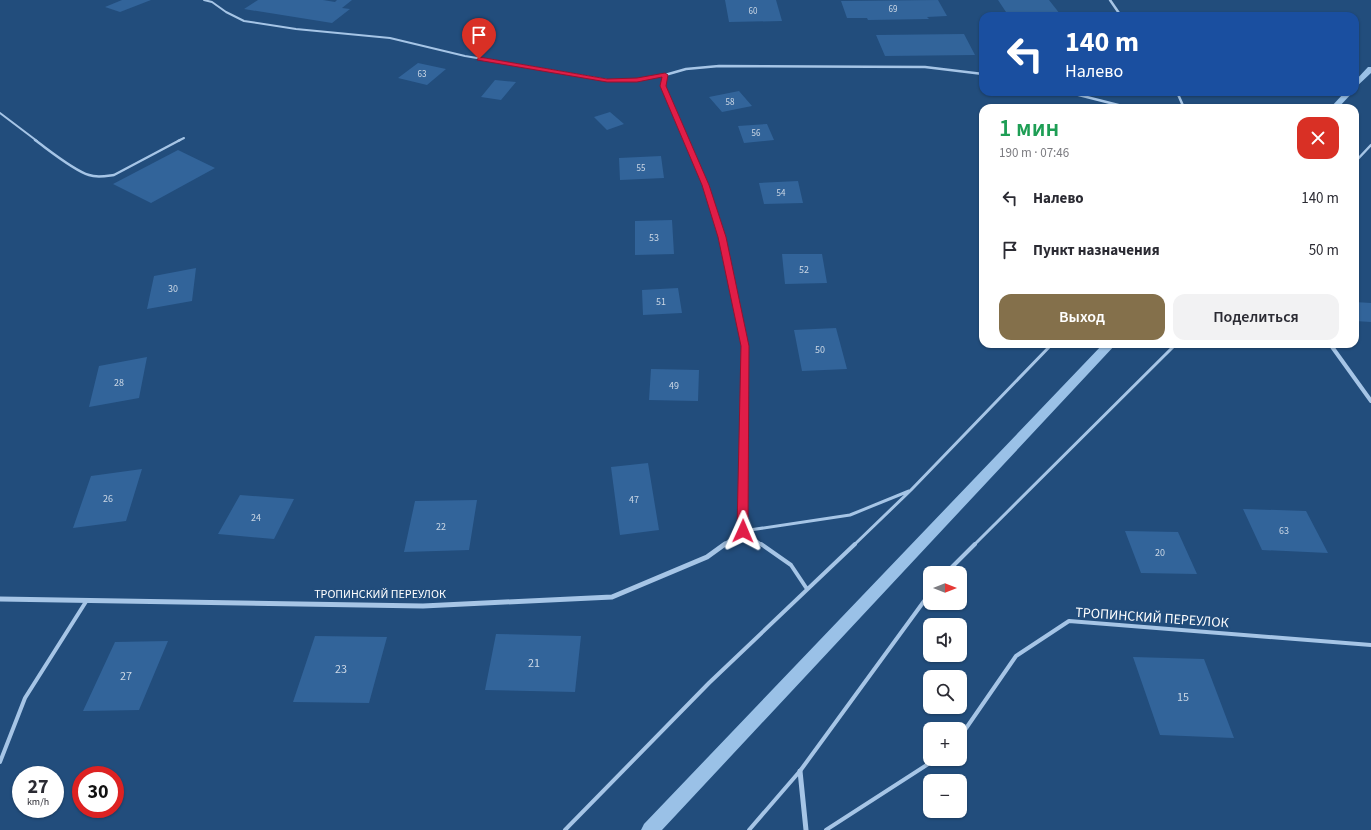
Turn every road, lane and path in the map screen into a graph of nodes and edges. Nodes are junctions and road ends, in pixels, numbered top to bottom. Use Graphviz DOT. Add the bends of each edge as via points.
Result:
graph roads {
  1 [pos="204,0"];
  2 [pos="1110,0"];
  3 [pos="1118,12"];
  4 [pos="979,74"];
  5 [pos="665,75"];
  6 [pos="1083,96"];
  7 [pos="1114,104"];
  8 [pos="0,113"];
  9 [pos="184,138"];
  10 [pos="1371,146"];
  11 [pos="1359,158"];
  12 [pos="1048,348"];
  13 [pos="1172,348"];
  14 [pos="1333,348"];
  15 [pos="1371,401"];
  16 [pos="911,490"];
  17 [pos="743,531"];
  18 [pos="953,566"];
  19 [pos="807,589"];
  20 [pos="0,599"];
  21 [pos="87,600"];
  22 [pos="923,603"];
  23 [pos="1371,645"];
  24 [pos="967,727"];
  25 [pos="0,762"];
  26 [pos="925,766"];
  27 [pos="800,771"];
  28 [pos="565,830"];
  29 [pos="749,830"];
  30 [pos="806,830"];
  31 [pos="826,830"];
  1 -- 5 [label="lane" via="244,21 390,38 465,56 577,76 637,80"];
  2 -- 3 [label="street"];
  4 -- 5 [label="street" via="925,67 719,66 686,69"];
  5 -- 17 [label="street" via="663,86 705,185 722,237 745,346"];
  6 -- 7 [label="street"];
  8 -- 9 [label="lane" via="55,155 88,175 114,174"];
  10 -- 11 [label="lane"];
  12 -- 16 [label="lane"];
  13 -- 18 [label="lane"];
  14 -- 15 [label="street"];
  16 -- 17 [label="lane" via="850,515"];
  16 -- 19 [label="lane"];
  17 -- 19 [label="lane" via="791,565"];
  17 -- 21 [label="street, ТРОПИНСКИЙ ПЕРЕУЛОК" via="707,557 612,598 423,606"];
  19 -- 28 [label="lane" via="709,683"];
  20 -- 21 [label="street, ТРОПИНСКИЙ ПЕРЕУЛОК"];
  21 -- 25 [label="lane" via="25,698"];
  22 -- 27 [label="lane"];
  23 -- 24 [label="lane, ТРОПИНСКИЙ ПЕРЕУЛОК" via="1069,621 1016,656"];
  26 -- 31 [label="lane"];
  27 -- 29 [label="lane"];
  27 -- 30 [label="street"];
}
